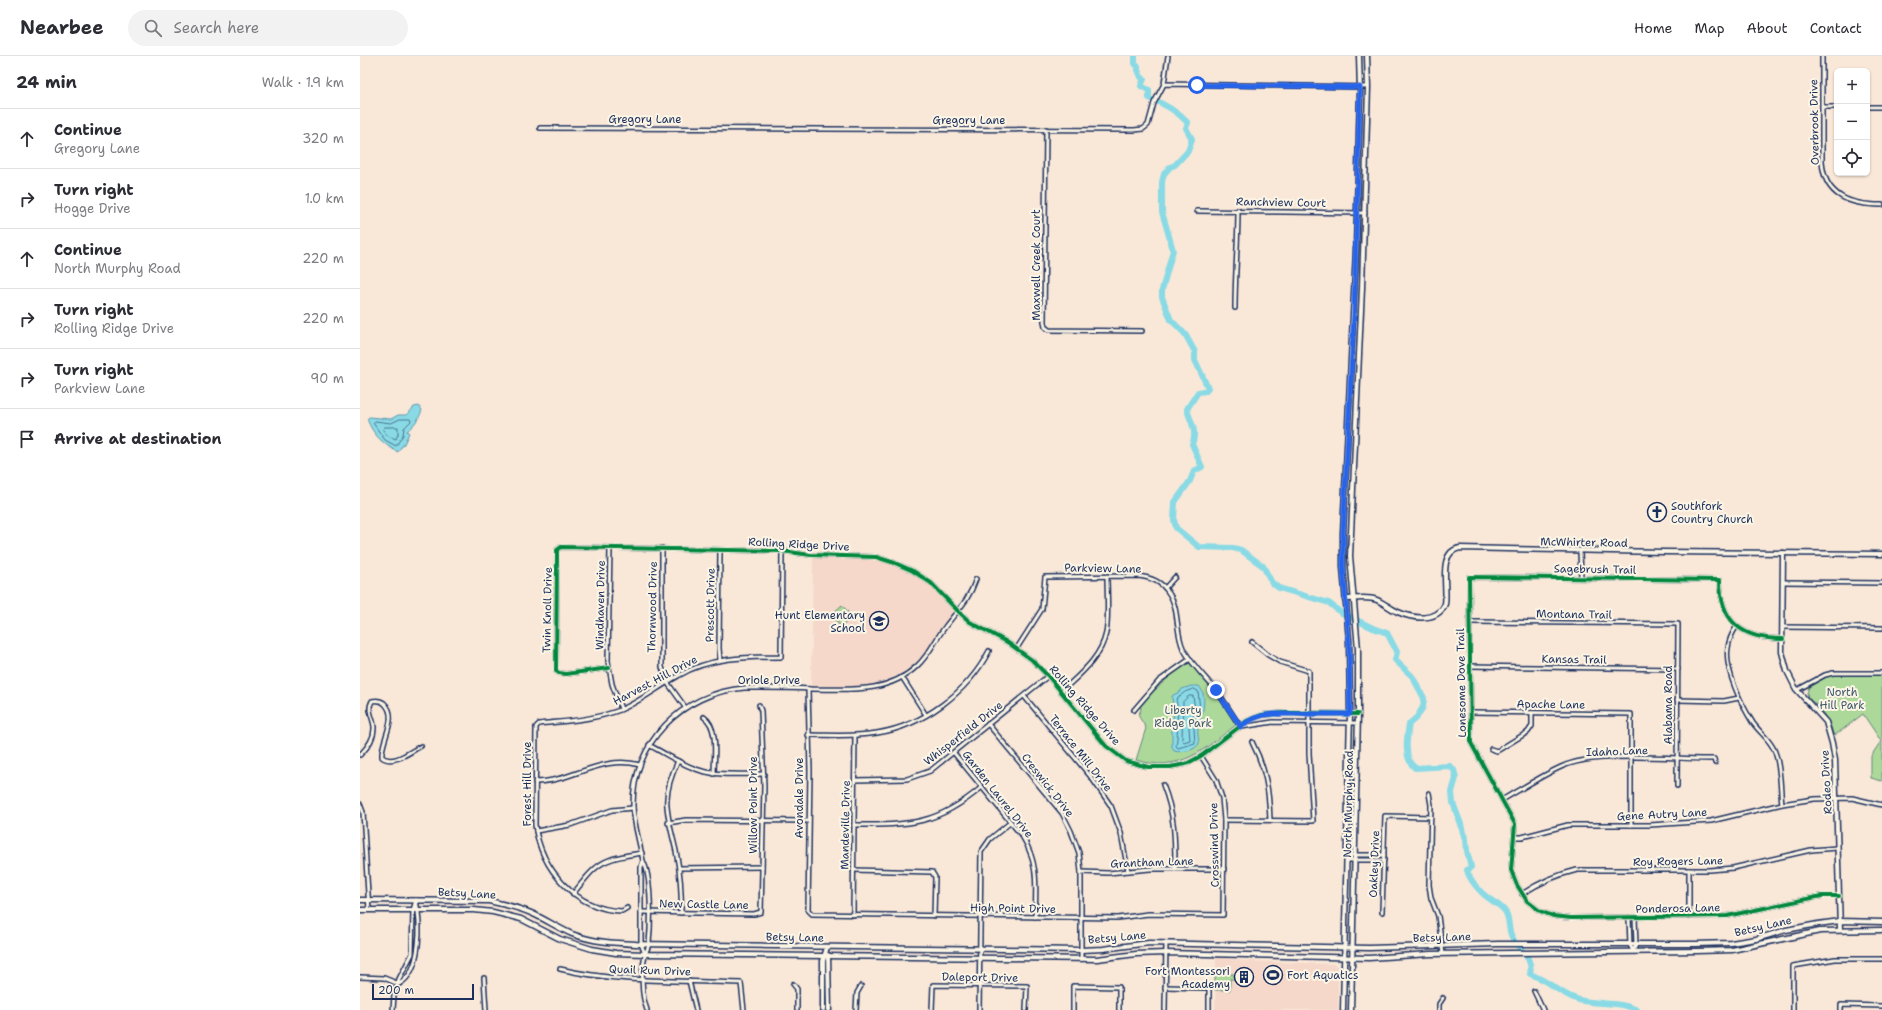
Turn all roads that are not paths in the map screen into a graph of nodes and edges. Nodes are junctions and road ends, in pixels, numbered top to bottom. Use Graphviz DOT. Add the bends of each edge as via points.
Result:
graph roads {
  1 [pos="1168,56"];
  2 [pos="1359,56"];
  3 [pos="1366,56"];
  4 [pos="1822,56"];
  5 [pos="1164,84"];
  6 [pos="1360,87"];
  7 [pos="1368,87"];
  8 [pos="1822,107"];
  9 [pos="1834,107"];
  10 [pos="1870,107"];
  11 [pos="1882,107"];
  12 [pos="540,128"];
  13 [pos="1046,129"];
  14 [pos="1882,206"];
  15 [pos="1238,210"];
  16 [pos="1198,211"];
  17 [pos="1357,212"];
  18 [pos="1364,213"];
  19 [pos="1235,308"];
  20 [pos="1354,313"];
  21 [pos="1361,313"];
  22 [pos="1142,331"];
  23 [pos="1347,436"];
  24 [pos="1355,436"];
  25 [pos="610,548"];
  26 [pos="662,548"];
  27 [pos="720,550"];
  28 [pos="782,550"];
  29 [pos="1580,551"];
  30 [pos="1783,553"];
  31 [pos="557,554"];
  32 [pos="1882,554"];
  33 [pos="1107,576"];
  34 [pos="1469,577"];
  35 [pos="1175,578"];
  36 [pos="1580,578"];
  37 [pos="976,579"];
  38 [pos="1783,582"];
  39 [pos="1882,583"];
  40 [pos="1165,588"];
  41 [pos="1345,599"];
  42 [pos="1353,599"];
  43 [pos="958,611"];
  44 [pos="1470,622"];
  45 [pos="1678,624"];
  46 [pos="1737,626"];
  47 [pos="1783,627"];
  48 [pos="1882,628"];
  49 [pos="1783,639"];
  50 [pos="1252,642"];
  51 [pos="1017,648"];
  52 [pos="989,651"];
  53 [pos="1190,659"];
  54 [pos="720,660"];
  55 [pos="1470,666"];
  56 [pos="609,668"];
  57 [pos="1678,669"];
  58 [pos="1882,673"];
  59 [pos="1048,676"];
  60 [pos="902,677"];
  61 [pos="667,682"];
  62 [pos="808,689"];
  63 [pos="1797,690"];
  64 [pos="1061,692"];
  65 [pos="1024,696"];
  66 [pos="1739,698"];
  67 [pos="1678,700"];
  68 [pos="759,705"];
  69 [pos="685,707"];
  70 [pos="621,709"];
  71 [pos="1134,710"];
  72 [pos="1471,712"];
  73 [pos="1532,713"];
  74 [pos="1309,714"];
  75 [pos="1350,714"];
  76 [pos="1358,714"];
  77 [pos="926,715"];
  78 [pos="704,717"];
  79 [pos="1309,723"];
  80 [pos="1350,723"];
  81 [pos="1358,723"];
  82 [pos="988,724"];
  83 [pos="537,725"];
  84 [pos="1241,727"];
  85 [pos="808,735"];
  86 [pos="855,735"];
  87 [pos="1252,742"];
  88 [pos="650,745"];
  89 [pos="421,746"];
  90 [pos="1491,749"];
  91 [pos="954,753"];
  92 [pos="360,755"];
  93 [pos="1201,756"];
  94 [pos="1631,758"];
  95 [pos="1677,759"];
  96 [pos="678,761"];
  97 [pos="1715,763"];
  98 [pos="640,765"];
  99 [pos="714,774"];
  100 [pos="764,774"];
  101 [pos="855,780"];
  102 [pos="535,782"];
  103 [pos="1163,785"];
  104 [pos="1677,786"];
  105 [pos="982,788"];
  106 [pos="1429,793"];
  107 [pos="1836,798"];
  108 [pos="1502,800"];
  109 [pos="360,804"];
  110 [pos="1782,804"];
  111 [pos="1882,806"];
  112 [pos="633,808"];
  113 [pos="1431,817"];
  114 [pos="1224,820"];
  115 [pos="1270,820"];
  116 [pos="763,821"];
  117 [pos="809,821"];
  118 [pos="1011,822"];
  119 [pos="668,823"];
  120 [pos="854,825"];
  121 [pos="1631,825"];
  122 [pos="536,831"];
  123 [pos="1514,838"];
  124 [pos="1837,848"];
  125 [pos="642,853"];
  126 [pos="1348,854"];
  127 [pos="1356,855"];
  128 [pos="1384,855"];
  129 [pos="1348,860"];
  130 [pos="1356,860"];
  131 [pos="1384,860"];
  132 [pos="643,861"];
  133 [pos="762,867"];
  134 [pos="679,868"];
  135 [pos="1175,869"];
  136 [pos="1224,869"];
  137 [pos="853,870"];
  138 [pos="1688,870"];
  139 [pos="1128,871"];
  140 [pos="1081,872"];
  141 [pos="574,894"];
  142 [pos="1522,894"];
  143 [pos="1839,896"];
  144 [pos="360,900"];
  145 [pos="368,900"];
  146 [pos="416,900"];
  147 [pos="762,906"];
  148 [pos="808,907"];
  149 [pos="627,908"];
  150 [pos="360,910"];
  151 [pos="369,910"];
  152 [pos="413,910"];
  153 [pos="418,910"];
  154 [pos="641,912"];
  155 [pos="649,912"];
  156 [pos="681,912"];
  157 [pos="1382,912"];
  158 [pos="853,915"];
  159 [pos="1223,915"];
  160 [pos="934,916"];
  161 [pos="980,917"];
  162 [pos="1035,917"];
  163 [pos="1629,917"];
  164 [pos="1636,917"];
  165 [pos="1689,917"];
  166 [pos="1082,918"];
  167 [pos="1840,922"];
  168 [pos="1882,922"];
  169 [pos="412,930"];
  170 [pos="418,930"];
  171 [pos="1840,930"];
  172 [pos="1882,930"];
  173 [pos="1166,943"];
  174 [pos="641,944"];
  175 [pos="1636,944"];
  176 [pos="649,945"];
  177 [pos="1230,945"];
  178 [pos="1442,945"];
  179 [pos="1630,945"];
  180 [pos="827,947"];
  181 [pos="1290,947"];
  182 [pos="1344,947"];
  183 [pos="894,948"];
  184 [pos="979,948"];
  185 [pos="1352,948"];
  186 [pos="1081,950"];
  187 [pos="1633,951"];
  188 [pos="1166,953"];
  189 [pos="645,954"];
  190 [pos="1442,954"];
  191 [pos="1230,955"];
  192 [pos="826,956"];
  193 [pos="411,957"];
  194 [pos="894,957"];
  195 [pos="1289,957"];
  196 [pos="979,958"];
  197 [pos="1344,958"];
  198 [pos="1352,958"];
  199 [pos="416,959"];
  200 [pos="1081,959"];
  201 [pos="1882,959"];
  202 [pos="560,969"];
  203 [pos="360,977"];
  204 [pos="484,978"];
  205 [pos="643,980"];
  206 [pos="689,980"];
  207 [pos="399,984"];
  208 [pos="793,984"];
  209 [pos="861,986"];
  210 [pos="980,986"];
  211 [pos="1165,987"];
  212 [pos="1534,990"];
  213 [pos="1443,998"];
  214 [pos="1882,1006"];
  215 [pos="393,1010"];
  216 [pos="486,1010"];
  217 [pos="647,1010"];
  218 [pos="696,1010"];
  219 [pos="744,1010"];
  220 [pos="797,1010"];
  221 [pos="823,1010"];
  222 [pos="829,1010"];
  223 [pos="856,1010"];
  224 [pos="932,1010"];
  225 [pos="979,1010"];
  226 [pos="1026,1010"];
  227 [pos="1072,1010"];
  228 [pos="1119,1010"];
  229 [pos="1165,1010"];
  230 [pos="1209,1010"];
  231 [pos="1344,1010"];
  232 [pos="1351,1010"];
  233 [pos="1439,1010"];
  234 [pos="1543,1010"];
  235 [pos="1794,1010"];
  236 [pos="1841,1010"];
  1 -- 5 [label="street"];
  2 -- 6 [label="main road, North Murphy Road"];
  3 -- 7 [label="main road, North Murphy Road"];
  4 -- 8 [label="street, Overbrook Drive"];
  5 -- 6 [label="street"];
  5 -- 13 [label="street, Gregory Lane" via="1154,102 1149,123 1143,129"];
  6 -- 7 [label="street"];
  6 -- 17 [label="main road, North Murphy Road"];
  7 -- 18 [label="main road, North Murphy Road"];
  8 -- 9 [label="street"];
  8 -- 14 [label="street, Overbrook Drive" via="1822,163 1830,186 1840,196 1852,202"];
  10 -- 11 [label="street"];
  12 -- 13 [label="street, Gregory Lane"];
  13 -- 22 [label="street, Maxwell Creek Court" via="1046,327 1049,330"];
  15 -- 16 [label="street, Ranchview Court"];
  15 -- 17 [label="street, Ranchview Court"];
  15 -- 19 [label="street"];
  17 -- 18 [label="street, Ranchview Court"];
  17 -- 20 [label="main road, North Murphy Road"];
  18 -- 21 [label="main road, North Murphy Road"];
  20 -- 21 [label="main road"];
  20 -- 23 [label="main road, North Murphy Road"];
  21 -- 24 [label="main road, North Murphy Road"];
  23 -- 24 [label="main road"];
  23 -- 41 [label="main road, North Murphy Road" via="1343,540"];
  24 -- 42 [label="main road, North Murphy Road" via="1350,556"];
  25 -- 26 [label="street, Rolling Ridge Drive"];
  25 -- 31 [label="street, Rolling Ridge Drive" via="561,547"];
  25 -- 56 [label="street, Windhaven Drive"];
  26 -- 27 [label="street, Rolling Ridge Drive"];
  26 -- 61 [label="street, Thornwood Drive" via="661,659"];
  27 -- 28 [label="street, Rolling Ridge Drive"];
  27 -- 54 [label="street, Prescott Drive"];
  28 -- 43 [label="street, Rolling Ridge Drive" via="811,555 866,556 895,563 931,583"];
  28 -- 54 [label="street, Harvest Hill Drive" via="781,657"];
  29 -- 30 [label="main road, McWhirter Road"];
  29 -- 36 [label="street"];
  29 -- 42 [label="main road, McWhirter Road" via="1455,549 1449,554 1446,562 1445,604 1440,612 1433,616 1406,615 1374,599"];
  30 -- 32 [label="main road, McWhirter Road"];
  30 -- 38 [label="main road, Rodeo Drive"];
  31 -- 56 [label="street, Twin Knoll Drive" via="556,671 561,674"];
  33 -- 40 [label="street, Parkview Lane" via="1142,576"];
  33 -- 51 [label="street, Parkview Lane" via="1045,577 1042,609"];
  33 -- 64 [label="street" via="1106,633 1090,665"];
  34 -- 36 [label="street, Sagebrush Trail"];
  34 -- 44 [label="street, Lonesome Dove Trail"];
  35 -- 40 [label="street"];
  36 -- 46 [label="street, Sagebrush Trail" via="1720,580 1722,601 1728,615"];
  37 -- 43 [label="street, Oriole Drive" via="970,596"];
  38 -- 39 [label="street"];
  38 -- 47 [label="main road, Rodeo Drive"];
  40 -- 53 [label="street" via="1172,600 1179,634"];
  41 -- 42 [label="main road, McWhirter Road"];
  41 -- 75 [label="main road, North Murphy Road"];
  42 -- 76 [label="main road, North Murphy Road" via="1358,649"];
  43 -- 51 [label="street, Rolling Ridge Drive" via="978,627"];
  43 -- 60 [label="street, Oriole Drive" via="945,626 927,656 916,668"];
  44 -- 45 [label="street, Montana Trail"];
  44 -- 55 [label="street, Lonesome Dove Trail"];
  45 -- 57 [label="street, Alabama Road"];
  46 -- 49 [label="street" via="1754,637"];
  46 -- 66 [label="street" via="1731,635 1727,650"];
  47 -- 48 [label="street"];
  47 -- 49 [label="main road, Rodeo Drive"];
  49 -- 63 [label="main road, Rodeo Drive" via="1782,652 1787,672"];
  50 -- 74 [label="street" via="1268,656 1309,671"];
  51 -- 59 [label="street, Rolling Ridge Drive"];
  52 -- 77 [label="street" via="966,684"];
  53 -- 71 [label="street" via="1159,681"];
  53 -- 84 [label="street" via="1216,690"];
  54 -- 61 [label="street, Harvest Hill Drive" via="692,669"];
  55 -- 57 [label="street, Kansas Trail"];
  55 -- 72 [label="street, Lonesome Dove Trail"];
  56 -- 70 [label="street, Windhaven Drive"];
  57 -- 67 [label="street, Alabama Road"];
  58 -- 63 [label="street" via="1834,673"];
  59 -- 64 [label="street, Rolling Ridge Drive"];
  59 -- 65 [label="street, Whisperfield Drive"];
  60 -- 62 [label="street, Oriole Drive" via="885,685 867,689"];
  60 -- 77 [label="street"];
  61 -- 69 [label="street, Thornwood Drive"];
  61 -- 70 [label="street, Harvest Hill Drive" via="641,700"];
  62 -- 69 [label="street, Oriole Drive" via="736,689 711,695"];
  62 -- 85 [label="street, Avondale Drive"];
  63 -- 107 [label="main road, Rodeo Drive" via="1826,722 1833,749"];
  64 -- 93 [label="street, Rolling Ridge Drive" via="1106,746 1126,761 1148,767 1170,767 1186,764"];
  65 -- 82 [label="street, Whisperfield Drive"];
  65 -- 139 [label="street, Terrace Mill Drive" via="1091,777 1110,806 1121,833"];
  66 -- 67 [label="street" via="1724,701"];
  66 -- 110 [label="street" via="1775,752"];
  67 -- 95 [label="street, Alabama Road"];
  68 -- 100 [label="street, Willow Point Drive"];
  69 -- 88 [label="street, Oriole Drive" via="668,722"];
  70 -- 83 [label="street, Harvest Hill Drive" via="582,720"];
  72 -- 73 [label="street, Apache Lane"];
  72 -- 108 [label="street, Lonesome Dove Trail" via="1471,743"];
  73 -- 90 [label="street" via="1532,726 1528,732 1497,751"];
  73 -- 94 [label="street, Apache Lane" via="1631,714"];
  74 -- 75 [label="street, Rolling Ridge Drive"];
  74 -- 79 [label="street"];
  74 -- 84 [label="street, Rolling Ridge Drive" via="1262,715 1247,721"];
  75 -- 76 [label="street, Rolling Ridge Drive"];
  75 -- 80 [label="main road, North Murphy Road"];
  76 -- 81 [label="main road, North Murphy Road"];
  77 -- 86 [label="street" via="896,729"];
  78 -- 99 [label="street" via="709,721 713,738"];
  79 -- 80 [label="street, Rolling Ridge Drive"];
  79 -- 84 [label="street, Rolling Ridge Drive" via="1273,722"];
  79 -- 115 [label="street" via="1313,821"];
  80 -- 81 [label="street, Rolling Ridge Drive"];
  80 -- 126 [label="main road, North Murphy Road"];
  81 -- 127 [label="main road, North Murphy Road"];
  82 -- 91 [label="street, Whisperfield Drive"];
  82 -- 140 [label="street, Creswick Drive" via="1062,813 1071,830"];
  83 -- 102 [label="street, Forest Hill Drive"];
  84 -- 93 [label="street, Rolling Ridge Drive"];
  85 -- 86 [label="street"];
  85 -- 117 [label="street, Avondale Drive"];
  86 -- 101 [label="street, Mandeville Drive"];
  87 -- 115 [label="street" via="1266,776"];
  88 -- 96 [label="street"];
  88 -- 98 [label="street, Oriole Drive"];
  89 -- 92 [label="street" via="394,760 382,757 389,717 386,706 376,700 372,701 370,708 373,734"];
  91 -- 101 [label="street, Whisperfield Drive" via="934,768 912,778 893,781"];
  91 -- 105 [label="street, Garden Laurel Drive"];
  93 -- 114 [label="street, Crosswind Drive" via="1218,785"];
  94 -- 95 [label="street, Idaho Lane"];
  94 -- 108 [label="street, Idaho Lane" via="1604,758 1562,766"];
  94 -- 121 [label="street"];
  95 -- 97 [label="street, Idaho Lane" via="1714,759"];
  95 -- 104 [label="street, Alabama Road"];
  96 -- 99 [label="street" via="694,769"];
  96 -- 119 [label="street" via="667,788"];
  98 -- 102 [label="street" via="610,763 587,768 556,780"];
  98 -- 112 [label="street, Oriole Drive"];
  99 -- 100 [label="street"];
  100 -- 116 [label="street, Willow Point Drive"];
  101 -- 120 [label="street, Mandeville Drive"];
  102 -- 122 [label="street, Forest Hill Drive"];
  103 -- 135 [label="street" via="1173,814"];
  105 -- 118 [label="street, Garden Laurel Drive"];
  105 -- 120 [label="street" via="956,808 924,821 897,825"];
  106 -- 113 [label="street"];
  107 -- 110 [label="street, Gene Autry Lane"];
  107 -- 111 [label="street, Gene Autry Lane" via="1852,798"];
  107 -- 124 [label="main road, Rodeo Drive"];
  108 -- 123 [label="street, Lonesome Dove Trail" via="1515,824"];
  109 -- 145 [label="street" via="363,812"];
  110 -- 121 [label="street, Gene Autry Lane" via="1711,821"];
  112 -- 122 [label="street" via="612,810 570,825"];
  112 -- 125 [label="street, Oriole Drive"];
  113 -- 128 [label="street, Oakley Drive" via="1385,816"];
  113 -- 178 [label="street" via="1429,885 1438,916"];
  114 -- 115 [label="street"];
  114 -- 136 [label="street, Crosswind Drive"];
  116 -- 117 [label="street"];
  116 -- 119 [label="street" via="682,820"];
  116 -- 133 [label="street, Willow Point Drive"];
  117 -- 148 [label="street, Avondale Drive"];
  118 -- 161 [label="street" via="990,839 982,852"];
  118 -- 162 [label="street, Garden Laurel Drive" via="1026,843 1034,862"];
  119 -- 134 [label="street"];
  120 -- 137 [label="street, Mandeville Drive"];
  121 -- 123 [label="street, Gene Autry Lane" via="1568,826"];
  122 -- 141 [label="street, Forest Hill Drive" via="551,869"];
  123 -- 142 [label="street, Lonesome Dove Trail" via="1511,870"];
  124 -- 138 [label="street, Roy Rogers Lane" via="1811,850 1732,868"];
  124 -- 143 [label="main road, Rodeo Drive"];
  125 -- 132 [label="street, Oriole Drive"];
  125 -- 141 [label="street" via="604,861 592,870"];
  126 -- 127 [label="street"];
  126 -- 129 [label="main road, North Murphy Road"];
  127 -- 128 [label="street"];
  127 -- 130 [label="main road, North Murphy Road"];
  128 -- 131 [label="street, Oakley Drive"];
  129 -- 130 [label="street"];
  129 -- 182 [label="main road, North Murphy Road"];
  130 -- 131 [label="street"];
  130 -- 185 [label="main road, North Murphy Road"];
  131 -- 157 [label="street, Oakley Drive"];
  132 -- 154 [label="street, Oriole Drive"];
  132 -- 155 [label="street, Oriole Drive" via="648,876"];
  133 -- 134 [label="street"];
  133 -- 147 [label="street, Willow Point Drive"];
  134 -- 156 [label="street"];
  135 -- 136 [label="street, Grantham Lane"];
  135 -- 139 [label="street, Grantham Lane"];
  136 -- 159 [label="street, Crosswind Drive"];
  137 -- 158 [label="street, Mandeville Drive"];
  137 -- 160 [label="street" via="934,873"];
  138 -- 142 [label="street, Roy Rogers Lane" via="1577,870 1556,875"];
  138 -- 165 [label="street"];
  139 -- 140 [label="street, Grantham Lane"];
  140 -- 166 [label="street, Creswick Drive"];
  141 -- 149 [label="street, Forest Hill Drive" via="604,908 622,911"];
  142 -- 163 [label="street, Ponderosa Lane" via="1540,911 1553,916"];
  143 -- 165 [label="street, Ponderosa Lane" via="1822,896 1727,916"];
  143 -- 167 [label="main road, Rodeo Drive"];
  144 -- 145 [label="main road, Betsy Lane"];
  145 -- 146 [label="main road, Betsy Lane"];
  145 -- 151 [label="street"];
  146 -- 152 [label="street"];
  146 -- 153 [label="street"];
  146 -- 174 [label="main road, Betsy Lane" via="468,900 502,904 532,913 587,939"];
  147 -- 156 [label="street, New Castle Lane" via="760,912 754,914"];
  148 -- 158 [label="street, High Point Drive" via="808,912 812,914"];
  150 -- 151 [label="main road, Betsy Lane"];
  151 -- 152 [label="main road, Betsy Lane"];
  152 -- 153 [label="main road, Betsy Lane"];
  152 -- 169 [label="street"];
  153 -- 170 [label="street"];
  153 -- 189 [label="main road, Betsy Lane" via="474,910 506,915 592,950"];
  154 -- 155 [label="street, New Castle Lane"];
  154 -- 174 [label="street, Oriole Drive"];
  155 -- 156 [label="street, New Castle Lane"];
  155 -- 176 [label="street, Oriole Drive"];
  158 -- 160 [label="street, High Point Drive"];
  159 -- 166 [label="street, High Point Drive" via="1148,914 1118,918"];
  160 -- 161 [label="street, High Point Drive"];
  161 -- 162 [label="street, High Point Drive"];
  161 -- 184 [label="street"];
  162 -- 166 [label="street, High Point Drive"];
  163 -- 164 [label="street, Ponderosa Lane"];
  163 -- 179 [label="street"];
  164 -- 165 [label="street, Ponderosa Lane"];
  164 -- 175 [label="street"];
  166 -- 186 [label="street, Creswick Drive"];
  167 -- 168 [label="main road, Betsy Lane"];
  167 -- 171 [label="main road, Rodeo Drive"];
  167 -- 175 [label="main road, Betsy Lane" via="1792,929 1731,943"];
  169 -- 170 [label="street"];
  169 -- 193 [label="street"];
  170 -- 199 [label="street"];
  171 -- 172 [label="main road, Betsy Lane"];
  171 -- 187 [label="main road, Betsy Lane" via="1820,931 1732,950"];
  173 -- 177 [label="main road, Betsy Lane"];
  173 -- 186 [label="main road, Betsy Lane"];
  173 -- 188 [label="street"];
  174 -- 176 [label="main road, Betsy Lane"];
  174 -- 189 [label="street, Oriole Drive"];
  175 -- 179 [label="main road, Betsy Lane"];
  175 -- 187 [label="street"];
  176 -- 180 [label="main road, Betsy Lane"];
  176 -- 189 [label="street, Oriole Drive"];
  177 -- 181 [label="main road, Betsy Lane"];
  177 -- 191 [label="main road"];
  178 -- 179 [label="main road, Betsy Lane"];
  178 -- 185 [label="main road, Betsy Lane"];
  178 -- 190 [label="street"];
  179 -- 187 [label="street"];
  180 -- 183 [label="main road, Betsy Lane"];
  180 -- 192 [label="main road"];
  181 -- 182 [label="main road, Betsy Lane"];
  181 -- 195 [label="main road"];
  182 -- 185 [label="main road, Betsy Lane"];
  182 -- 197 [label="main road, North Murphy Road"];
  183 -- 184 [label="main road, Betsy Lane"];
  183 -- 194 [label="main road"];
  184 -- 186 [label="main road, Betsy Lane"];
  184 -- 196 [label="street"];
  185 -- 198 [label="main road, North Murphy Road"];
  186 -- 200 [label="street, Creswick Drive"];
  187 -- 190 [label="main road, Betsy Lane"];
  188 -- 191 [label="main road, Betsy Lane"];
  188 -- 200 [label="main road, Betsy Lane"];
  188 -- 211 [label="street"];
  189 -- 192 [label="main road, Betsy Lane"];
  189 -- 205 [label="street, Oriole Drive"];
  190 -- 198 [label="main road, Betsy Lane"];
  191 -- 195 [label="main road, Betsy Lane"];
  192 -- 194 [label="main road, Betsy Lane"];
  192 -- 221 [label="main road"];
  192 -- 222 [label="main road"];
  193 -- 199 [label="street"];
  193 -- 207 [label="street" via="399,979"];
  194 -- 196 [label="main road, Betsy Lane"];
  195 -- 197 [label="main road, Betsy Lane"];
  196 -- 200 [label="main road, Betsy Lane"];
  196 -- 210 [label="street"];
  197 -- 198 [label="main road, Betsy Lane"];
  197 -- 231 [label="main road, North Murphy Road"];
  198 -- 232 [label="main road, North Murphy Road"];
  199 -- 207 [label="street" via="409,974"];
  201 -- 235 [label="street" via="1835,959 1793,966"];
  202 -- 205 [label="street, Quail Run Drive" via="619,980"];
  203 -- 207 [label="street" via="384,978"];
  204 -- 216 [label="street"];
  205 -- 206 [label="street, Quail Run Drive"];
  205 -- 217 [label="street, Oriole Drive"];
  206 -- 218 [label="street"];
  206 -- 219 [label="street, Quail Run Drive" via="740,983"];
  207 -- 215 [label="street" via="394,995"];
  208 -- 220 [label="street" via="797,989"];
  209 -- 223 [label="street" via="857,993"];
  210 -- 224 [label="street, Daleport Drive" via="933,985"];
  210 -- 225 [label="street"];
  210 -- 226 [label="street, Daleport Drive" via="1027,986"];
  211 -- 229 [label="street"];
  211 -- 230 [label="street" via="1209,988"];
  212 -- 234 [label="street"];
  213 -- 233 [label="street"];
  214 -- 236 [label="street" via="1841,1004"];
  227 -- 228 [label="street" via="1073,986 1119,986"];
}
